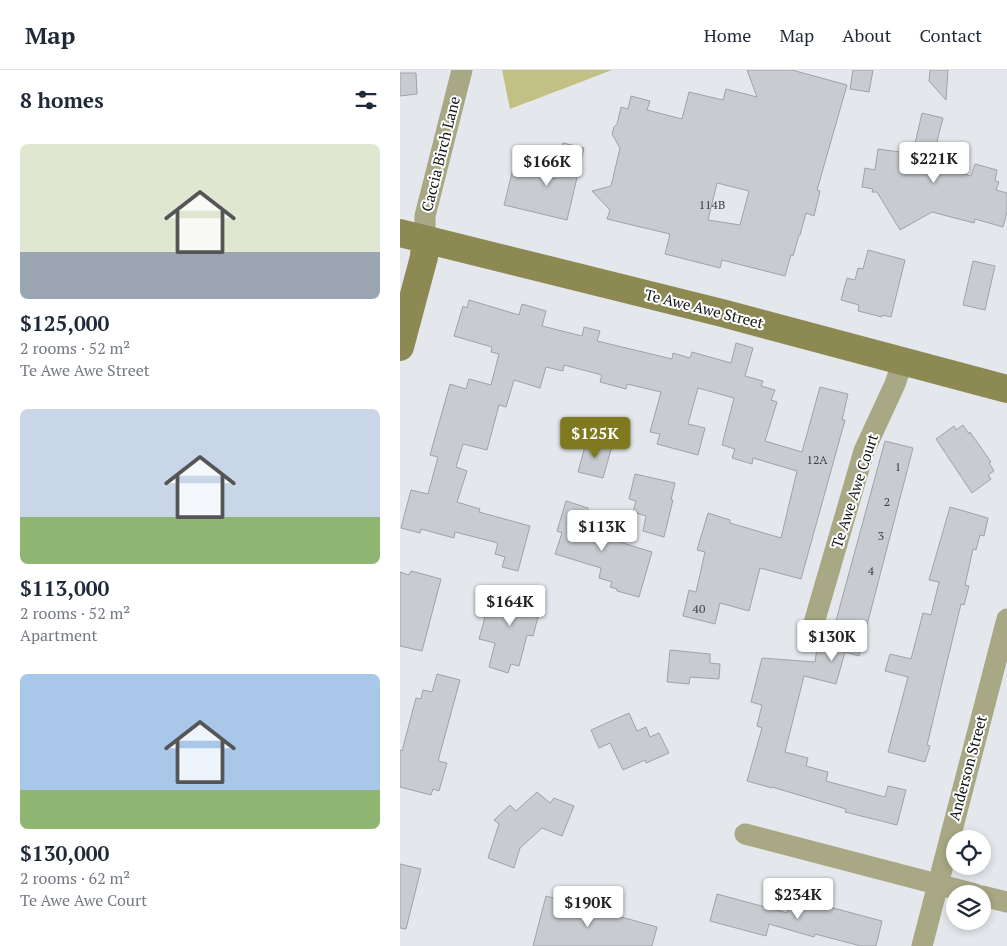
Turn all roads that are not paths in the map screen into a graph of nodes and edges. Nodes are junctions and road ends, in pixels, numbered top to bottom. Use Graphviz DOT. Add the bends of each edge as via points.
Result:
graph roads {
  1 [pos="462,70"];
  2 [pos="412,236"];
  3 [pos="400,347"];
  4 [pos="902,361"];
  5 [pos="1007,388"];
  6 [pos="1007,619"];
  7 [pos="814,623"];
  8 [pos="745,834"];
  9 [pos="938,884"];
  10 [pos="946,886"];
  11 [pos="991,898"];
  12 [pos="1007,902"];
  13 [pos="922,946"];
  1 -- 2 [label="street, Caccia Birch Lane" via="425,216"];
  2 -- 3 [label="main road" via="423,261"];
  2 -- 4 [label="main road, Te Awe Awe Street"];
  4 -- 5 [label="main road, Te Awe Awe Street"];
  4 -- 7 [label="street, Te Awe Awe Court" via="864,451"];
  6 -- 9 [label="street, Anderson Street"];
  8 -- 9 [label="street"];
  9 -- 10 [label="street"];
  9 -- 13 [label="street, Anderson Street"];
  11 -- 12 [label="street"];
}
